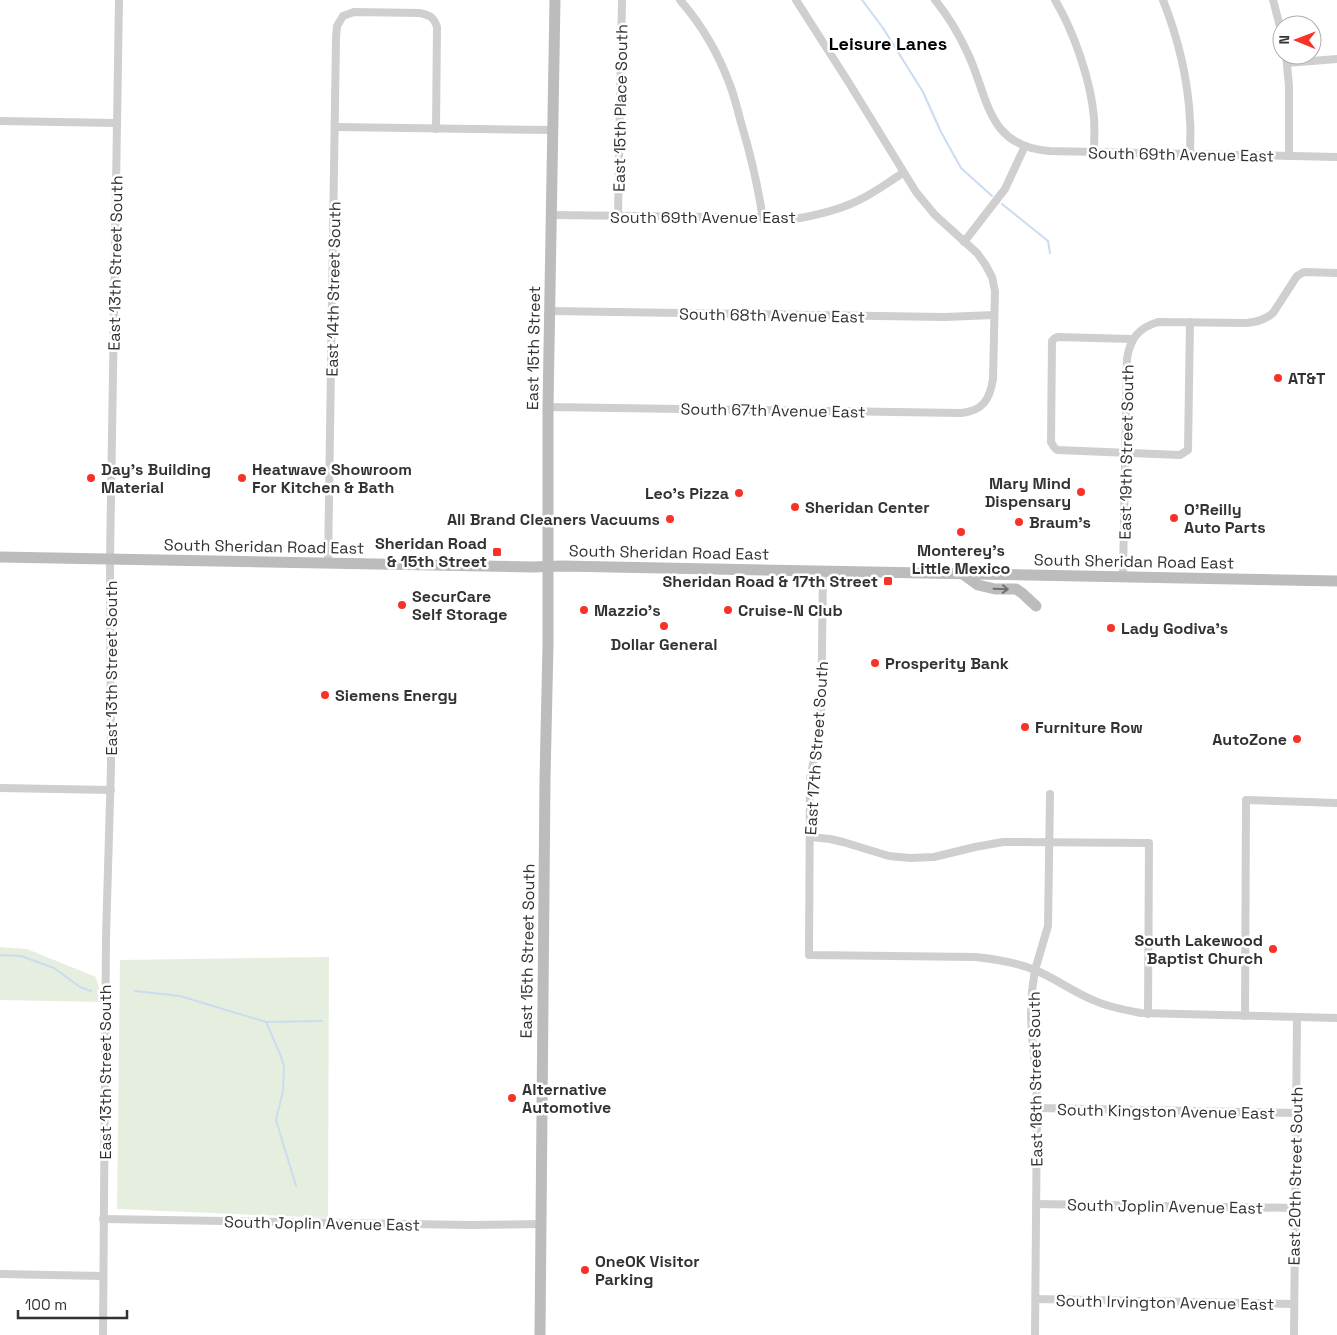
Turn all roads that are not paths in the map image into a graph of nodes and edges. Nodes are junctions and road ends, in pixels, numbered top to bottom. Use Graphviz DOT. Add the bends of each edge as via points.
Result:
graph roads {
  1 [pos="119,0"];
  2 [pos="555,0"];
  3 [pos="622,0"];
  4 [pos="680,0"];
  5 [pos="796,0"];
  6 [pos="936,0"];
  7 [pos="1055,0"];
  8 [pos="1163,0"];
  9 [pos="1273,0"];
  10 [pos="1277,15"];
  11 [pos="1322,59"];
  12 [pos="1337,59"];
  13 [pos="1287,65"];
  14 [pos="0,122"];
  15 [pos="117,123"];
  16 [pos="336,127"];
  17 [pos="436,129"];
  18 [pos="553,130"];
  19 [pos="1025,146"];
  20 [pos="1094,153"];
  21 [pos="1190,154"];
  22 [pos="1289,156"];
  23 [pos="1337,157"];
  24 [pos="903,173"];
  25 [pos="552,216"];
  26 [pos="618,216"];
  27 [pos="763,219"];
  28 [pos="964,242"];
  29 [pos="1337,272"];
  30 [pos="550,311"];
  31 [pos="994,315"];
  32 [pos="1190,322"];
  33 [pos="1132,339"];
  34 [pos="548,407"];
  35 [pos="1126,453"];
  36 [pos="0,557"];
  37 [pos="110,559"];
  38 [pos="328,563"];
  39 [pos="548,567"];
  40 [pos="823,572"];
  41 [pos="963,574"];
  42 [pos="1124,577"];
  43 [pos="1337,581"];
  44 [pos="1036,606"];
  45 [pos="0,788"];
  46 [pos="111,790"];
  47 [pos="1050,794"];
  48 [pos="1337,803"];
  49 [pos="810,837"];
  50 [pos="1049,842"];
  51 [pos="1035,970"];
  52 [pos="1148,1014"];
  53 [pos="1244,1016"];
  54 [pos="1297,1017"];
  55 [pos="1337,1018"];
  56 [pos="1037,1108"];
  57 [pos="1296,1113"];
  58 [pos="1036,1204"];
  59 [pos="1295,1208"];
  60 [pos="103,1220"];
  61 [pos="541,1224"];
  62 [pos="0,1274"];
  63 [pos="103,1276"];
  64 [pos="1036,1299"];
  65 [pos="1294,1304"];
  66 [pos="103,1335"];
  67 [pos="540,1335"];
  68 [pos="1035,1335"];
  69 [pos="1294,1335"];
  1 -- 15 [label="street, East 13th Street South"];
  2 -- 18 [label="main road"];
  3 -- 26 [label="street, East 15th Place South"];
  4 -- 27 [label="street" via="716,53 730,84 758,185"];
  5 -- 24 [label="street"];
  6 -- 19 [label="street" via="968,54 992,118 1004,133"];
  7 -- 20 [label="street" via="1086,79 1094,118"];
  8 -- 21 [label="street" via="1174,30 1184,76 1190,120"];
  9 -- 10 [label="street"];
  11 -- 12 [label="street"];
  13 -- 22 [label="street"];
  14 -- 15 [label="street"];
  15 -- 37 [label="street, East 13th Street South"];
  16 -- 17 [label="street"];
  16 -- 17 [label="street, East 14th Street South" via="336,38 337,26 343,16 354,12 420,13 434,19 436,26"];
  16 -- 38 [label="street, East 14th Street South"];
  17 -- 18 [label="street"];
  18 -- 25 [label="main road, East 15th Street"];
  19 -- 20 [label="street, South 69th Avenue East" via="1038,150"];
  19 -- 28 [label="street" via="1005,189"];
  20 -- 21 [label="street, South 69th Avenue East"];
  21 -- 22 [label="street, South 69th Avenue East"];
  22 -- 23 [label="street, South 69th Avenue East"];
  24 -- 27 [label="street, South 69th Avenue East" via="864,198 833,211 800,218"];
  24 -- 28 [label="street" via="935,215"];
  25 -- 26 [label="street, South 69th Avenue East"];
  25 -- 30 [label="main road, East 15th Street"];
  26 -- 27 [label="street, South 69th Avenue East"];
  28 -- 31 [label="street" via="978,253 992,277"];
  29 -- 32 [label="street" via="1304,272 1297,276 1273,313 1257,322"];
  30 -- 31 [label="street, South 68th Avenue East"];
  30 -- 34 [label="main road, East 15th Street"];
  31 -- 34 [label="street, South 67th Avenue East" via="990,395 979,408 967,413"];
  32 -- 33 [label="street" via="1158,322"];
  32 -- 35 [label="street" via="1188,450 1180,455"];
  33 -- 35 [label="street, East 19th Street South" via="1127,359"];
  33 -- 35 [label="street" via="1058,337 1052,341 1054,447 1057,450"];
  34 -- 39 [label="main road, East 15th Street"];
  35 -- 42 [label="street, East 19th Street South"];
  36 -- 37 [label="main road, South Sheridan Road East"];
  37 -- 38 [label="main road, South Sheridan Road East"];
  37 -- 46 [label="street, East 13th Street South"];
  38 -- 39 [label="main road, South Sheridan Road East"];
  39 -- 40 [label="main road, South Sheridan Road East"];
  39 -- 61 [label="main road, East 15th Street South"];
  40 -- 41 [label="main road, South Sheridan Road East"];
  40 -- 49 [label="street, East 17th Street South" via="821,723 810,779"];
  41 -- 42 [label="main road, South Sheridan Road East"];
  41 -- 44 [label="main road, one-way" via="978,585 1016,589"];
  42 -- 43 [label="main road, South Sheridan Road East"];
  45 -- 46 [label="street"];
  46 -- 60 [label="street, East 13th Street South"];
  47 -- 50 [label="street, East 18th Street South"];
  48 -- 53 [label="street" via="1246,800"];
  49 -- 50 [label="street" via="910,858 934,857 1003,842"];
  49 -- 51 [label="street, East 17th Street South" via="809,955 975,958 1005,961"];
  50 -- 51 [label="street, East 18th Street South" via="1048,926"];
  50 -- 52 [label="street" via="1149,843"];
  51 -- 52 [label="street" via="1092,1000 1121,1010"];
  51 -- 56 [label="street, East 18th Street South" via="1031,1016"];
  52 -- 53 [label="street"];
  53 -- 54 [label="street"];
  54 -- 55 [label="street"];
  54 -- 57 [label="street, East 20th Street South"];
  56 -- 57 [label="street, South Kingston Avenue East"];
  56 -- 58 [label="street, East 18th Street South"];
  57 -- 59 [label="street, East 20th Street South"];
  58 -- 59 [label="street, South Joplin Avenue East"];
  58 -- 64 [label="street, East 18th Street South"];
  59 -- 65 [label="street, East 20th Street South"];
  60 -- 61 [label="street, South Joplin Avenue East"];
  60 -- 63 [label="street, East 13th Street South"];
  61 -- 67 [label="main road, East 15th Street South"];
  62 -- 63 [label="street"];
  63 -- 66 [label="street, East 13th Street South"];
  64 -- 65 [label="street, South Irvington Avenue East"];
  64 -- 68 [label="street, East 18th Street South"];
  65 -- 69 [label="street, East 20th Street South"];
}
